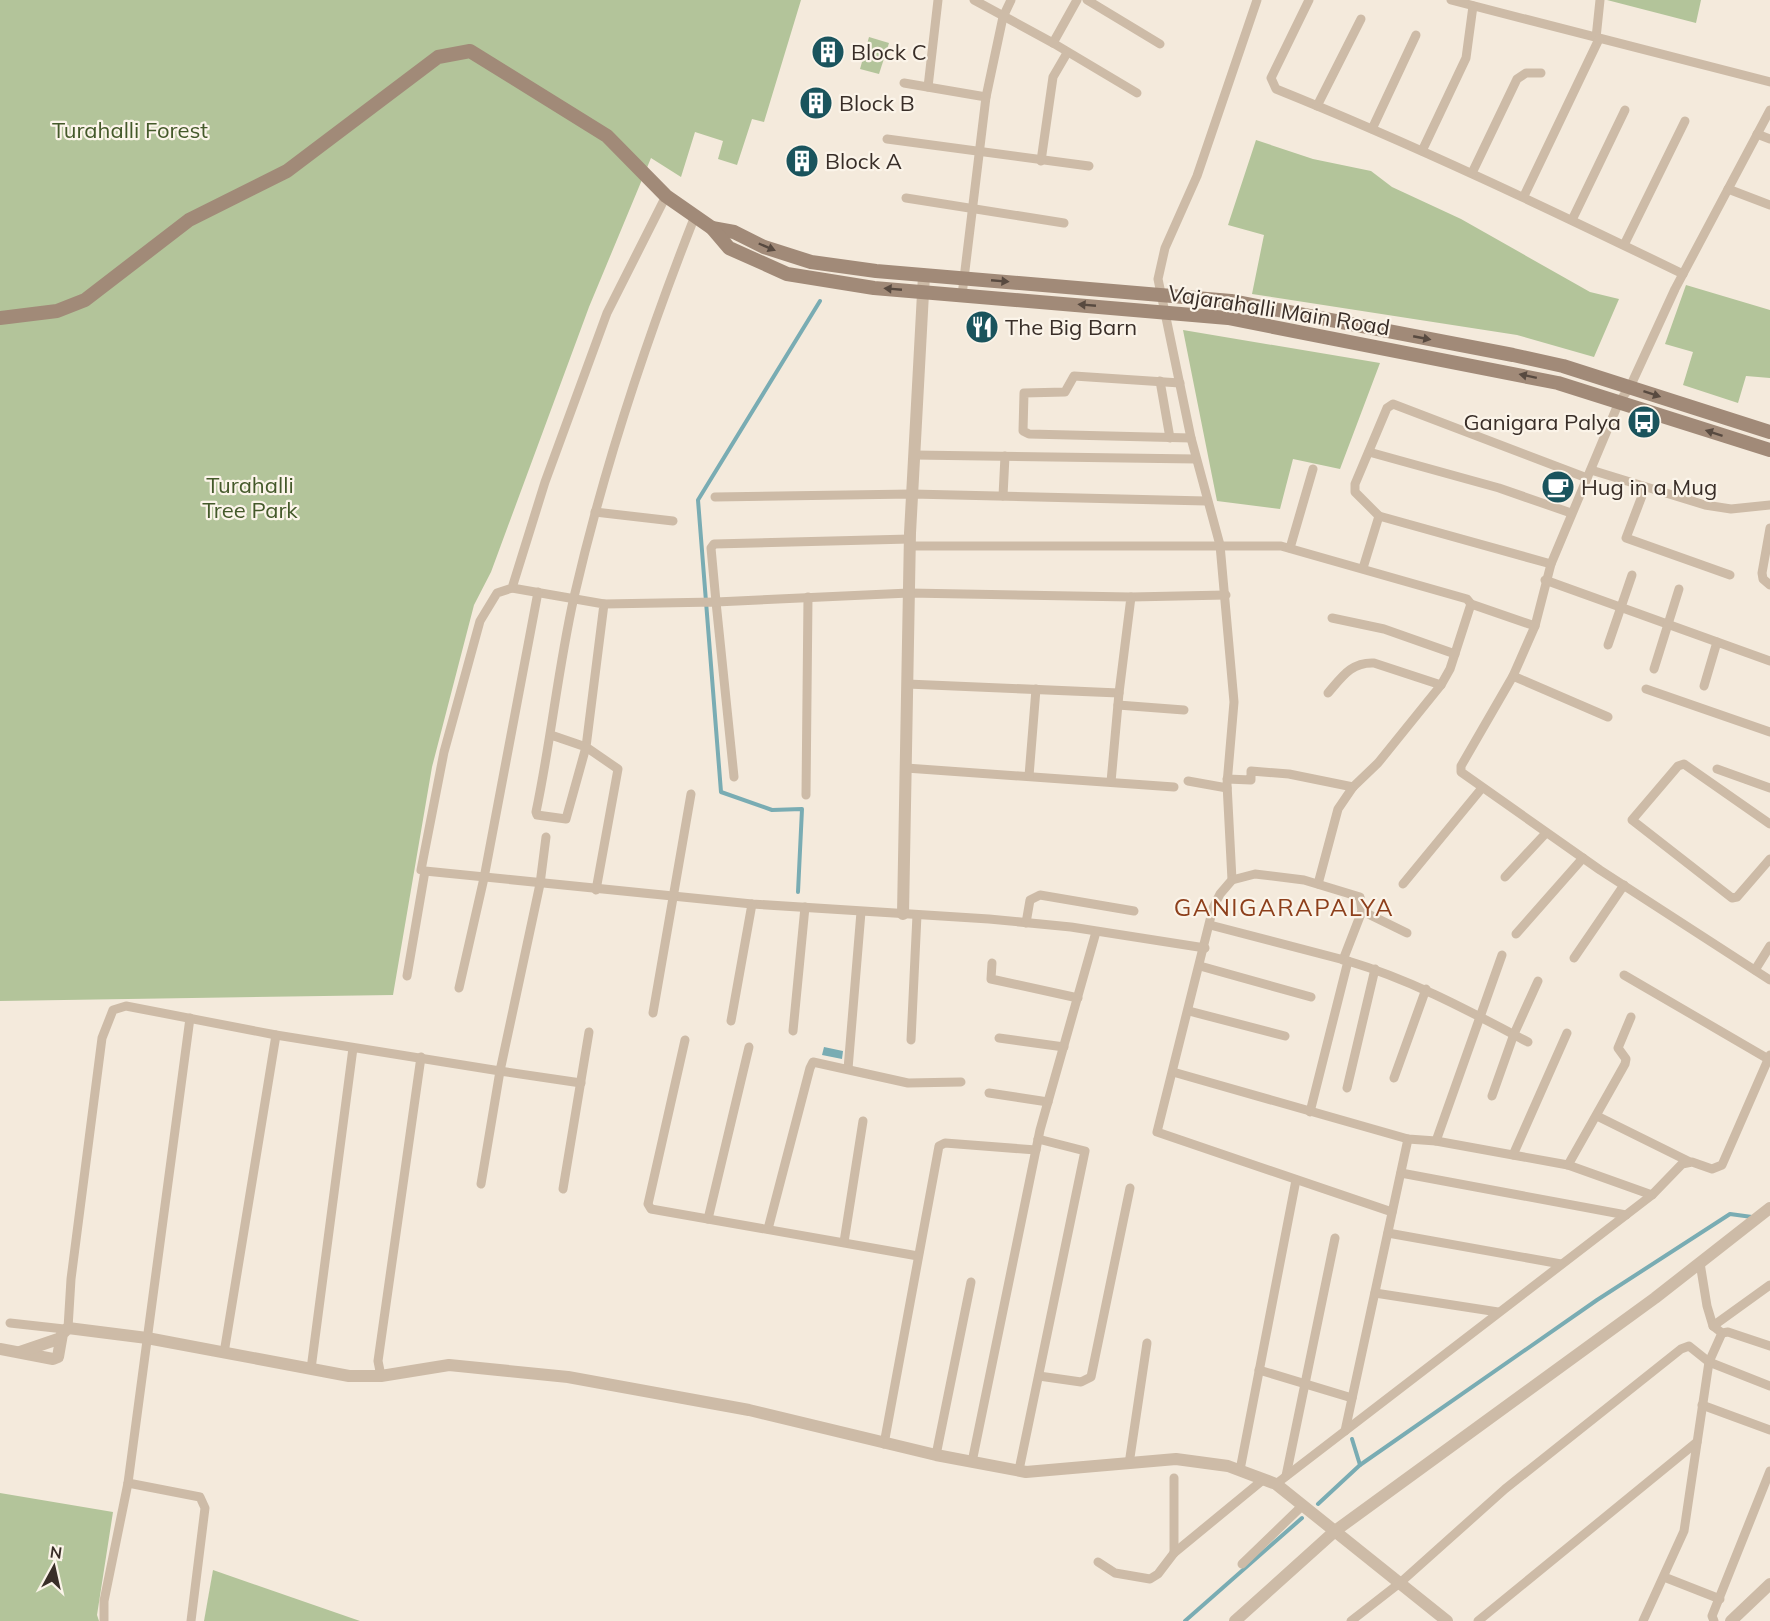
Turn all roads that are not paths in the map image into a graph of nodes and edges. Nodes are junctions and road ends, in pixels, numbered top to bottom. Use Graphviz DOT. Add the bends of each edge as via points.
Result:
graph roads {
  1 [pos="938,0"];
  2 [pos="974,0"];
  3 [pos="1011,0"];
  4 [pos="1077,0"];
  5 [pos="1087,0"];
  6 [pos="1257,0"];
  7 [pos="1309,0"];
  8 [pos="1452,0"];
  9 [pos="1600,0"];
  10 [pos="1473,6"];
  11 [pos="1003,17"];
  12 [pos="1361,19"];
  13 [pos="1416,35"];
  14 [pos="1598,39"];
  15 [pos="1053,43"];
  16 [pos="1160,44"];
  17 [pos="1067,53"];
  18 [pos="1541,73"];
  19 [pos="1770,82"];
  20 [pos="904,83"];
  21 [pos="928,87"];
  22 [pos="1137,93"];
  23 [pos="986,97"];
  24 [pos="1317,106"];
  25 [pos="1625,110"];
  26 [pos="1770,110"];
  27 [pos="1685,121"];
  28 [pos="1372,129"];
  29 [pos="1757,134"];
  30 [pos="887,139"];
  31 [pos="1770,140"];
  32 [pos="978,150"];
  33 [pos="1422,151"];
  34 [pos="1041,161"];
  35 [pos="1089,166"];
  36 [pos="1472,173"];
  37 [pos="1728,189"];
  38 [pos="666,196"];
  39 [pos="1524,196"];
  40 [pos="906,198"];
  41 [pos="1770,205"];
  42 [pos="972,208"];
  43 [pos="695,216"];
  44 [pos="1572,220"];
  45 [pos="1064,224"];
  46 [pos="712,228"];
  47 [pos="1624,245"];
  48 [pos="1683,274"];
  49 [pos="924,275"];
  50 [pos="964,278"];
  51 [pos="923,292"];
  52 [pos="1160,294"];
  53 [pos="962,295"];
  54 [pos="1165,312"];
  55 [pos="0,318"];
  56 [pos="1160,381"];
  57 [pos="1180,383"];
  58 [pos="1630,387"];
  59 [pos="1619,402"];
  60 [pos="1770,432"];
  61 [pos="1170,438"];
  62 [pos="1191,438"];
  63 [pos="1770,450"];
  64 [pos="1369,452"];
  65 [pos="914,455"];
  66 [pos="1005,456"];
  67 [pos="1196,459"];
  68 [pos="1313,469"];
  69 [pos="1589,474"];
  70 [pos="1645,488"];
  71 [pos="912,494"];
  72 [pos="1003,496"];
  73 [pos="715,497"];
  74 [pos="1206,501"];
  75 [pos="1770,505"];
  76 [pos="595,512"];
  77 [pos="1571,513"];
  78 [pos="1379,516"];
  79 [pos="673,521"];
  80 [pos="1770,528"];
  81 [pos="910,542"];
  82 [pos="1220,545"];
  83 [pos="1290,548"];
  84 [pos="1551,564"];
  85 [pos="1363,568"];
  86 [pos="1632,575"];
  87 [pos="1730,575"];
  88 [pos="1545,580"];
  89 [pos="1770,585"];
  90 [pos="512,588"];
  91 [pos="1679,590"];
  92 [pos="538,592"];
  93 [pos="909,592"];
  94 [pos="1226,595"];
  95 [pos="808,597"];
  96 [pos="1131,597"];
  97 [pos="574,600"];
  98 [pos="716,602"];
  99 [pos="604,604"];
  100 [pos="1471,604"];
  101 [pos="1622,607"];
  102 [pos="1332,618"];
  103 [pos="1668,624"];
  104 [pos="1535,626"];
  105 [pos="1717,642"];
  106 [pos="1608,645"];
  107 [pos="1455,654"];
  108 [pos="1770,661"];
  109 [pos="1654,669"];
  110 [pos="1513,676"];
  111 [pos="907,684"];
  112 [pos="1441,685"];
  113 [pos="1704,686"];
  114 [pos="1036,689"];
  115 [pos="1646,689"];
  116 [pos="1119,693"];
  117 [pos="1328,693"];
  118 [pos="1118,705"];
  119 [pos="1184,710"];
  120 [pos="1608,717"];
  121 [pos="1770,732"];
  122 [pos="551,735"];
  123 [pos="586,747"];
  124 [pos="906,768"];
  125 [pos="1717,769"];
  126 [pos="1029,776"];
  127 [pos="734,777"];
  128 [pos="1111,782"];
  129 [pos="1188,782"];
  130 [pos="1227,784"];
  131 [pos="1174,787"];
  132 [pos="1353,787"];
  133 [pos="1482,788"];
  134 [pos="1770,788"];
  135 [pos="691,794"];
  136 [pos="806,795"];
  137 [pos="1770,825"];
  138 [pos="1546,833"];
  139 [pos="546,837"];
  140 [pos="1583,858"];
  141 [pos="1769,863"];
  142 [pos="425,871"];
  143 [pos="484,878"];
  144 [pos="1505,878"];
  145 [pos="1232,880"];
  146 [pos="540,884"];
  147 [pos="1317,884"];
  148 [pos="1403,884"];
  149 [pos="1624,885"];
  150 [pos="596,890"];
  151 [pos="674,897"];
  152 [pos="752,904"];
  153 [pos="805,907"];
  154 [pos="1134,910"];
  155 [pos="1362,911"];
  156 [pos="861,912"];
  157 [pos="903,914"];
  158 [pos="917,915"];
  159 [pos="1026,923"];
  160 [pos="1210,925"];
  161 [pos="1096,932"];
  162 [pos="1407,933"];
  163 [pos="1516,934"];
  164 [pos="1770,946"];
  165 [pos="1205,948"];
  166 [pos="1502,955"];
  167 [pos="1574,958"];
  168 [pos="1345,961"];
  169 [pos="992,963"];
  170 [pos="1200,966"];
  171 [pos="1376,969"];
  172 [pos="1755,970"];
  173 [pos="1624,975"];
  174 [pos="407,976"];
  175 [pos="1770,980"];
  176 [pos="1538,981"];
  177 [pos="459,988"];
  178 [pos="1426,989"];
  179 [pos="1311,997"];
  180 [pos="1078,998"];
  181 [pos="1189,1011"];
  182 [pos="653,1013"];
  183 [pos="1479,1015"];
  184 [pos="1631,1017"];
  185 [pos="190,1018"];
  186 [pos="731,1021"];
  187 [pos="794,1031"];
  188 [pos="589,1032"];
  189 [pos="1567,1033"];
  190 [pos="1514,1034"];
  191 [pos="276,1035"];
  192 [pos="1285,1036"];
  193 [pos="999,1038"];
  194 [pos="685,1040"];
  195 [pos="911,1040"];
  196 [pos="1528,1042"];
  197 [pos="749,1047"];
  198 [pos="1064,1047"];
  199 [pos="353,1048"];
  200 [pos="421,1057"];
  201 [pos="1769,1058"];
  202 [pos="848,1069"];
  203 [pos="500,1071"];
  204 [pos="1173,1072"];
  205 [pos="1394,1078"];
  206 [pos="961,1082"];
  207 [pos="581,1083"];
  208 [pos="1347,1088"];
  209 [pos="989,1093"];
  210 [pos="1492,1096"];
  211 [pos="1048,1102"];
  212 [pos="1310,1112"];
  213 [pos="1597,1116"];
  214 [pos="863,1120"];
  215 [pos="1038,1139"];
  216 [pos="1408,1139"];
  217 [pos="1436,1141"];
  218 [pos="1036,1150"];
  219 [pos="1514,1155"];
  220 [pos="1688,1161"];
  221 [pos="1568,1165"];
  222 [pos="1401,1173"];
  223 [pos="1296,1180"];
  224 [pos="481,1184"];
  225 [pos="1130,1188"];
  226 [pos="563,1189"];
  227 [pos="1652,1195"];
  228 [pos="1392,1212"];
  229 [pos="1626,1215"];
  230 [pos="1761,1215"];
  231 [pos="708,1219"];
  232 [pos="768,1229"];
  233 [pos="1388,1233"];
  234 [pos="1335,1238"];
  235 [pos="844,1242"];
  236 [pos="918,1256"];
  237 [pos="1700,1263"];
  238 [pos="1561,1264"];
  239 [pos="971,1282"];
  240 [pos="1770,1286"];
  241 [pos="1375,1293"];
  242 [pos="1498,1312"];
  243 [pos="10,1323"];
  244 [pos="1713,1326"];
  245 [pos="65,1332"];
  246 [pos="1722,1333"];
  247 [pos="147,1338"];
  248 [pos="1147,1342"];
  249 [pos="1770,1346"];
  250 [pos="0,1349"];
  251 [pos="19,1353"];
  252 [pos="224,1353"];
  253 [pos="1709,1362"];
  254 [pos="311,1369"];
  255 [pos="1259,1370"];
  256 [pos="1039,1376"];
  257 [pos="381,1377"];
  258 [pos="1305,1384"];
  259 [pos="1770,1386"];
  260 [pos="1352,1398"];
  261 [pos="1702,1405"];
  262 [pos="1770,1430"];
  263 [pos="1345,1431"];
  264 [pos="1697,1442"];
  265 [pos="884,1444"];
  266 [pos="936,1455"];
  267 [pos="972,1462"];
  268 [pos="1129,1464"];
  269 [pos="1019,1470"];
  270 [pos="1240,1470"];
  271 [pos="1770,1471"];
  272 [pos="1286,1476"];
  273 [pos="1174,1478"];
  274 [pos="1270,1482"];
  275 [pos="128,1483"];
  276 [pos="1303,1505"];
  277 [pos="1335,1531"];
  278 [pos="1174,1553"];
  279 [pos="1098,1562"];
  280 [pos="1242,1564"];
  281 [pos="1664,1577"];
  282 [pos="1401,1582"];
  283 [pos="1770,1584"];
  284 [pos="1720,1599"];
  285 [pos="104,1621"];
  286 [pos="191,1621"];
  287 [pos="1235,1621"];
  288 [pos="1351,1621"];
  289 [pos="1447,1621"];
  290 [pos="1478,1621"];
  291 [pos="1643,1621"];
  292 [pos="1714,1621"];
  293 [pos="1731,1621"];
  1 -- 21 [label="street"];
  2 -- 11 [label="street"];
  3 -- 11 [label="street"];
  4 -- 15 [label="street"];
  5 -- 16 [label="street"];
  6 -- 52 [label="street" via="1197,176 1165,248 1158,279"];
  7 -- 24 [label="street" via="1271,78 1276,89"];
  8 -- 10 [label="street"];
  9 -- 14 [label="street"];
  10 -- 14 [label="street"];
  10 -- 33 [label="street" via="1466,58"];
  11 -- 15 [label="street"];
  11 -- 23 [label="street"];
  12 -- 24 [label="street"];
  13 -- 28 [label="street"];
  14 -- 19 [label="street"];
  14 -- 39 [label="street"];
  15 -- 17 [label="street"];
  17 -- 22 [label="street"];
  17 -- 34 [label="street" via="1053,77"];
  18 -- 36 [label="street" via="1526,73 1517,79"];
  20 -- 21 [label="street"];
  21 -- 23 [label="street"];
  23 -- 32 [label="street"];
  24 -- 28 [label="street"];
  25 -- 44 [label="street"];
  26 -- 29 [label="street"];
  27 -- 47 [label="street"];
  28 -- 33 [label="street"];
  29 -- 31 [label="street"];
  29 -- 37 [label="street"];
  30 -- 32 [label="street"];
  32 -- 34 [label="street"];
  32 -- 42 [label="street"];
  33 -- 36 [label="street"];
  34 -- 35 [label="street"];
  36 -- 39 [label="street"];
  37 -- 41 [label="street"];
  37 -- 48 [label="street"];
  38 -- 43 [label="main road, Vajarahalli Main Road"];
  38 -- 55 [label="main road, Vajarahalli Main Road" via="607,136 470,51 438,57 286,171 189,220 85,300 57,311"];
  38 -- 90 [label="street" via="606,313 545,482"];
  39 -- 44 [label="street"];
  40 -- 42 [label="street"];
  42 -- 45 [label="street"];
  42 -- 50 [label="street"];
  43 -- 46 [label="main road, Vajarahalli Main Road"];
  43 -- 76 [label="street" via="664,294"];
  44 -- 47 [label="street"];
  46 -- 49 [label="main road, Vajarahalli Main Road, one-way" via="734,232 764,247 811,262"];
  51 -- 46 [label="main road, Vajarahalli Main Road, one-way" via="839,284 787,274 729,248"];
  47 -- 48 [label="street"];
  48 -- 58 [label="street"];
  49 -- 50 [label="main road, Vajarahalli Main Road"];
  49 -- 51 [label="street"];
  50 -- 52 [label="main road, Vajarahalli Main Road, one-way"];
  50 -- 53 [label="street"];
  51 -- 53 [label="main road, Vajarahalli Main Road"];
  51 -- 65 [label="street"];
  52 -- 54 [label="street"];
  52 -- 58 [label="main road, Vajarahalli Main Road, one-way" via="1231,301 1513,355"];
  54 -- 53 [label="main road, Vajarahalli Main Road, one-way"];
  54 -- 57 [label="street"];
  59 -- 54 [label="main road, Vajarahalli Main Road, one-way" via="1509,372 1228,318"];
  56 -- 57 [label="street"];
  56 -- 61 [label="street"];
  56 -- 61 [label="street" via="1074,376 1065,392 1026,392 1023,431"];
  57 -- 62 [label="street"];
  58 -- 59 [label="street"];
  58 -- 60 [label="main road, Vajarahalli Main Road, one-way"];
  63 -- 59 [label="main road, Vajarahalli Main Road, one-way"];
  59 -- 69 [label="street"];
  61 -- 62 [label="street"];
  62 -- 67 [label="street"];
  64 -- 69 [label="street" via="1393,404"];
  64 -- 77 [label="street"];
  64 -- 78 [label="street" via="1355,492"];
  65 -- 66 [label="street"];
  65 -- 71 [label="street"];
  66 -- 67 [label="street"];
  66 -- 72 [label="street"];
  67 -- 74 [label="street"];
  68 -- 83 [label="street"];
  69 -- 70 [label="street"];
  69 -- 77 [label="street"];
  70 -- 75 [label="street" via="1716,507"];
  70 -- 87 [label="street" via="1626,538"];
  71 -- 72 [label="street"];
  71 -- 73 [label="street"];
  71 -- 81 [label="street"];
  72 -- 74 [label="street"];
  74 -- 82 [label="street"];
  76 -- 79 [label="street"];
  76 -- 97 [label="street"];
  77 -- 84 [label="street"];
  78 -- 84 [label="street"];
  78 -- 85 [label="street"];
  80 -- 89 [label="street" via="1762,573"];
  81 -- 82 [label="street"];
  81 -- 93 [label="street"];
  81 -- 98 [label="street" via="714,544 711,548"];
  82 -- 83 [label="street"];
  82 -- 94 [label="street"];
  83 -- 85 [label="street"];
  84 -- 88 [label="street"];
  85 -- 100 [label="street" via="1467,599"];
  86 -- 101 [label="street"];
  88 -- 101 [label="street"];
  88 -- 104 [label="street"];
  90 -- 92 [label="street"];
  90 -- 142 [label="street" via="497,593 480,621 462,678 421,870"];
  91 -- 103 [label="street"];
  92 -- 97 [label="street"];
  92 -- 143 [label="street"];
  93 -- 95 [label="street"];
  93 -- 96 [label="street"];
  93 -- 111 [label="street"];
  94 -- 96 [label="street"];
  94 -- 130 [label="street" via="1234,702"];
  95 -- 98 [label="street"];
  95 -- 136 [label="street"];
  96 -- 116 [label="street"];
  97 -- 99 [label="street"];
  97 -- 122 [label="street"];
  98 -- 99 [label="street"];
  98 -- 127 [label="street"];
  99 -- 123 [label="street"];
  100 -- 104 [label="street"];
  100 -- 107 [label="street"];
  101 -- 103 [label="street"];
  101 -- 106 [label="street"];
  102 -- 107 [label="street" via="1384,629"];
  103 -- 105 [label="street"];
  103 -- 109 [label="street"];
  104 -- 110 [label="street"];
  105 -- 108 [label="street"];
  105 -- 113 [label="street"];
  107 -- 112 [label="street"];
  110 -- 120 [label="street"];
  110 -- 133 [label="street" via="1461,766 1461,772"];
  111 -- 114 [label="street"];
  111 -- 124 [label="street"];
  112 -- 117 [label="street" via="1364,663 1354,665"];
  112 -- 132 [label="street" via="1378,763"];
  114 -- 116 [label="street"];
  114 -- 126 [label="street"];
  115 -- 121 [label="street"];
  116 -- 118 [label="street"];
  118 -- 119 [label="street"];
  118 -- 128 [label="street"];
  122 -- 123 [label="street"];
  122 -- 123 [label="street" via="537,815 566,819"];
  123 -- 150 [label="street" via="618,769"];
  124 -- 126 [label="street"];
  124 -- 157 [label="street"];
  125 -- 134 [label="street"];
  126 -- 128 [label="street"];
  128 -- 131 [label="street"];
  129 -- 130 [label="street"];
  130 -- 132 [label="street" via="1251,780 1251,771"];
  130 -- 145 [label="street"];
  132 -- 147 [label="street" via="1338,809"];
  133 -- 138 [label="street"];
  133 -- 148 [label="street"];
  135 -- 151 [label="street"];
  137 -- 141 [label="street" via="1684,764 1678,766 1632,820 1732,898"];
  138 -- 140 [label="street"];
  138 -- 144 [label="street"];
  139 -- 146 [label="street"];
  140 -- 149 [label="street"];
  140 -- 163 [label="street"];
  142 -- 143 [label="street"];
  142 -- 174 [label="street"];
  143 -- 146 [label="street"];
  143 -- 177 [label="street"];
  145 -- 147 [label="street" via="1255,874"];
  145 -- 160 [label="street" via="1213,908"];
  146 -- 150 [label="street"];
  146 -- 203 [label="street"];
  147 -- 155 [label="street" via="1360,897"];
  149 -- 167 [label="street"];
  149 -- 172 [label="street"];
  150 -- 151 [label="street"];
  151 -- 152 [label="street"];
  151 -- 182 [label="street"];
  152 -- 153 [label="street"];
  152 -- 186 [label="street"];
  153 -- 156 [label="street"];
  153 -- 187 [label="street"];
  154 -- 159 [label="street" via="1040,895 1030,900"];
  155 -- 162 [label="street"];
  155 -- 168 [label="street"];
  156 -- 157 [label="street"];
  156 -- 202 [label="street"];
  157 -- 158 [label="street"];
  158 -- 159 [label="street"];
  158 -- 195 [label="street"];
  159 -- 161 [label="street"];
  160 -- 165 [label="street"];
  160 -- 168 [label="street"];
  161 -- 165 [label="street"];
  161 -- 180 [label="street"];
  164 -- 172 [label="street"];
  165 -- 170 [label="street"];
  166 -- 183 [label="street"];
  168 -- 171 [label="street"];
  168 -- 212 [label="street"];
  169 -- 180 [label="street" via="991,979"];
  170 -- 179 [label="street"];
  170 -- 181 [label="street"];
  171 -- 178 [label="street"];
  171 -- 208 [label="street"];
  172 -- 175 [label="street"];
  173 -- 201 [label="street"];
  176 -- 190 [label="street"];
  178 -- 183 [label="street"];
  178 -- 205 [label="street"];
  180 -- 198 [label="street"];
  181 -- 192 [label="street"];
  181 -- 204 [label="street"];
  183 -- 190 [label="street"];
  183 -- 217 [label="street"];
  184 -- 213 [label="street" via="1618,1041 1625,1064"];
  185 -- 191 [label="street"];
  185 -- 245 [label="street" via="126,1006 113,1010 102,1038"];
  185 -- 247 [label="street"];
  188 -- 207 [label="street"];
  189 -- 219 [label="street"];
  190 -- 196 [label="street"];
  190 -- 210 [label="street"];
  191 -- 199 [label="street"];
  191 -- 252 [label="street"];
  193 -- 198 [label="street"];
  194 -- 231 [label="street" via="648,1204 653,1210"];
  197 -- 231 [label="street"];
  198 -- 211 [label="street"];
  199 -- 200 [label="street"];
  199 -- 254 [label="street"];
  200 -- 203 [label="street"];
  200 -- 257 [label="street" via="378,1361"];
  201 -- 220 [label="street" via="1722,1165 1712,1169"];
  202 -- 206 [label="street" via="908,1083"];
  202 -- 232 [label="street" via="811,1064"];
  203 -- 207 [label="street"];
  203 -- 224 [label="street"];
  204 -- 212 [label="street"];
  204 -- 223 [label="street" via="1157,1132"];
  207 -- 226 [label="street"];
  209 -- 211 [label="street"];
  211 -- 215 [label="street"];
  212 -- 216 [label="street"];
  213 -- 220 [label="street"];
  213 -- 221 [label="street"];
  214 -- 235 [label="street"];
  215 -- 218 [label="street"];
  215 -- 256 [label="street" via="1085,1151"];
  216 -- 217 [label="street"];
  216 -- 222 [label="street"];
  217 -- 219 [label="street"];
  218 -- 236 [label="street" via="941,1143"];
  218 -- 267 [label="street"];
  219 -- 221 [label="street"];
  220 -- 227 [label="street"];
  221 -- 227 [label="street"];
  222 -- 228 [label="street"];
  222 -- 229 [label="street"];
  223 -- 228 [label="street"];
  223 -- 255 [label="street"];
  225 -- 256 [label="street" via="1091,1377 1081,1382"];
  227 -- 229 [label="street"];
  228 -- 233 [label="street"];
  229 -- 238 [label="street"];
  230 -- 237 [label="street"];
  231 -- 232 [label="street"];
  232 -- 235 [label="street"];
  233 -- 238 [label="street"];
  233 -- 241 [label="street"];
  234 -- 258 [label="street"];
  235 -- 236 [label="street"];
  236 -- 265 [label="street"];
  237 -- 244 [label="street"];
  237 -- 277 [label="street"];
  238 -- 242 [label="street"];
  239 -- 266 [label="street"];
  240 -- 244 [label="street"];
  241 -- 242 [label="street"];
  241 -- 260 [label="street"];
  242 -- 263 [label="street"];
  243 -- 245 [label="street"];
  244 -- 246 [label="street"];
  245 -- 247 [label="street"];
  245 -- 251 [label="street"];
  245 -- 251 [label="street" via="58,1357"];
  246 -- 249 [label="street"];
  246 -- 253 [label="street"];
  247 -- 252 [label="street"];
  247 -- 275 [label="street"];
  248 -- 268 [label="street"];
  250 -- 251 [label="street"];
  252 -- 254 [label="street"];
  253 -- 259 [label="street"];
  253 -- 261 [label="street"];
  253 -- 282 [label="street" via="1689,1346 1681,1349 1504,1489"];
  254 -- 257 [label="street"];
  255 -- 258 [label="street"];
  255 -- 270 [label="street"];
  256 -- 269 [label="street"];
  257 -- 265 [label="street" via="449,1365 567,1377 749,1410"];
  258 -- 260 [label="street"];
  258 -- 272 [label="street"];
  260 -- 263 [label="street"];
  261 -- 262 [label="street"];
  261 -- 264 [label="street"];
  263 -- 272 [label="street"];
  264 -- 281 [label="street" via="1684,1531"];
  264 -- 290 [label="street"];
  265 -- 266 [label="street"];
  266 -- 267 [label="street"];
  267 -- 269 [label="street"];
  268 -- 269 [label="street"];
  268 -- 270 [label="street" via="1176,1459"];
  270 -- 274 [label="street"];
  271 -- 284 [label="street"];
  272 -- 274 [label="street"];
  273 -- 278 [label="street"];
  274 -- 276 [label="street"];
  274 -- 278 [label="street"];
  275 -- 285 [label="street" via="104,1601"];
  275 -- 286 [label="street" via="200,1497 204,1502"];
  276 -- 277 [label="street"];
  276 -- 280 [label="street"];
  277 -- 282 [label="street"];
  277 -- 287 [label="street"];
  278 -- 279 [label="street" via="1150,1579 1114,1573"];
  281 -- 284 [label="street"];
  281 -- 291 [label="street"];
  282 -- 288 [label="street"];
  282 -- 289 [label="street"];
  283 -- 293 [label="street"];
  284 -- 292 [label="street" via="1712,1616"];
}
